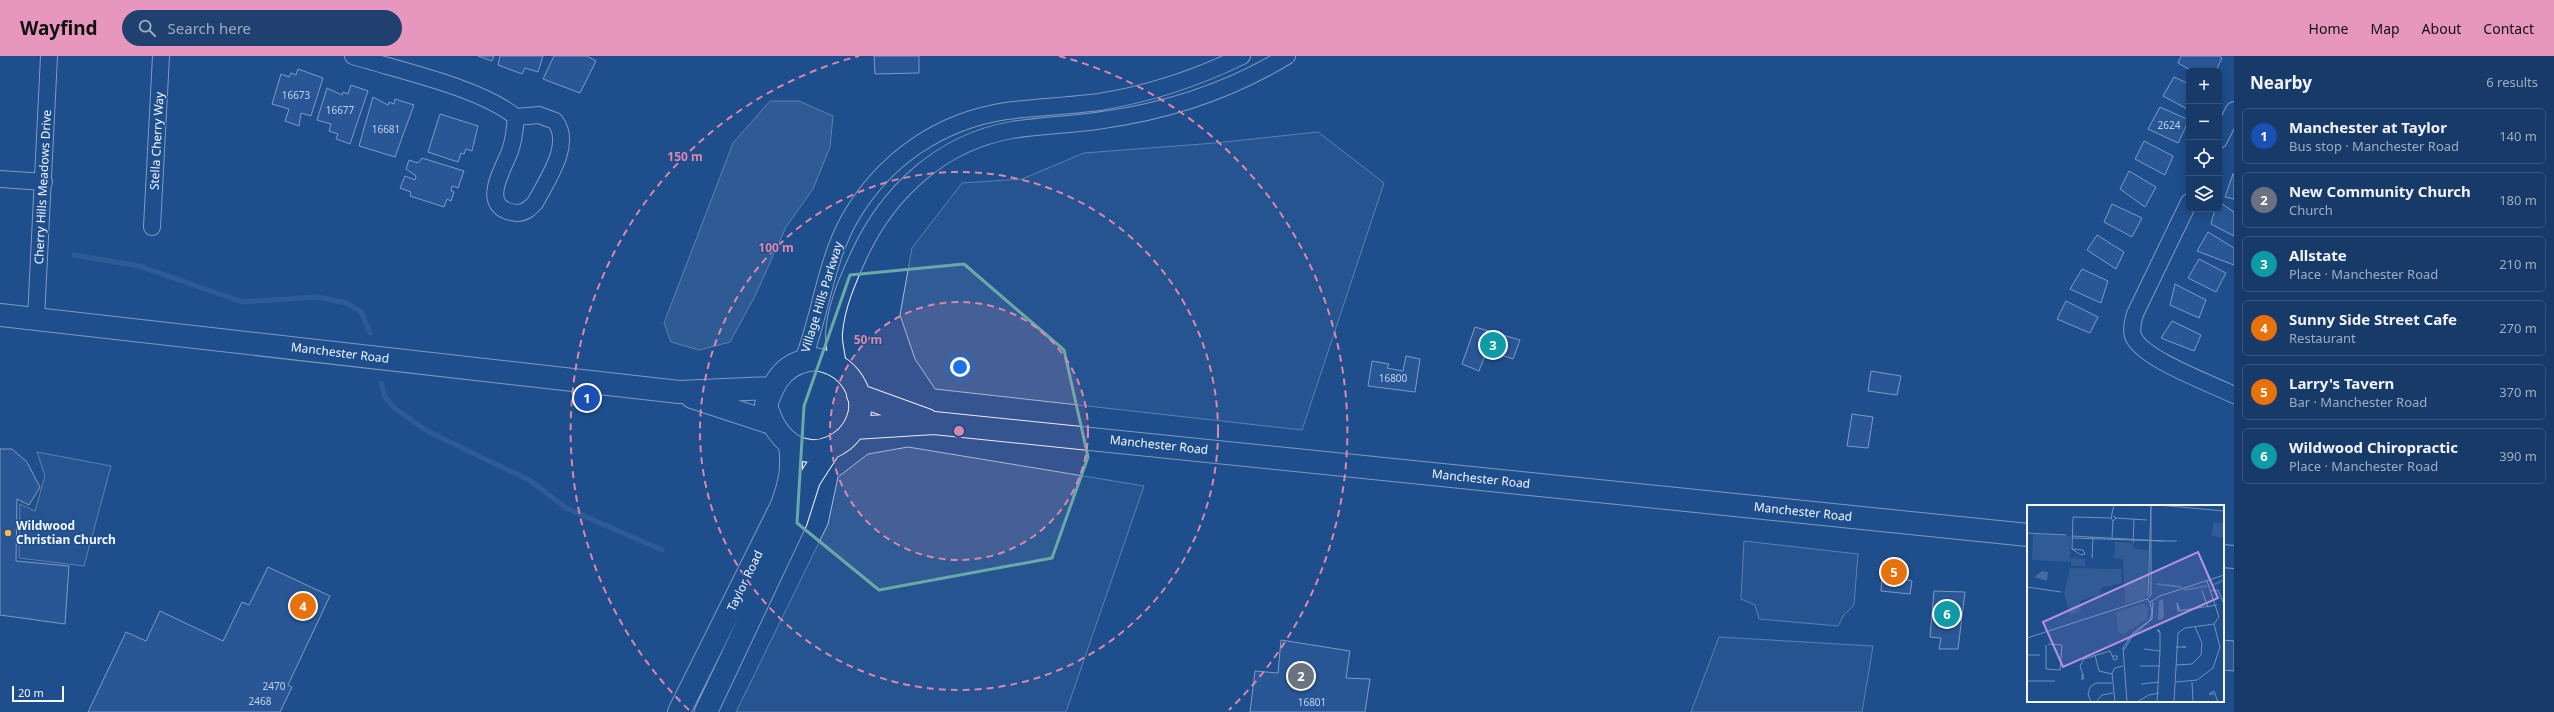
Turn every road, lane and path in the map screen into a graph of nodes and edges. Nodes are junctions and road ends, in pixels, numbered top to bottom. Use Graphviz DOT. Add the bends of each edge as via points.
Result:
graph roads {
  1 [pos="49,56"];
  2 [pos="161,56"];
  3 [pos="353,56"];
  4 [pos="1242,56"];
  5 [pos="1287,56"];
  6 [pos="2234,110"];
  7 [pos="1007,111"];
  8 [pos="516,118"];
  9 [pos="1010,130"];
  10 [pos="2222,134"];
  11 [pos="0,179"];
  12 [pos="44,182"];
  13 [pos="2186,208"];
  14 [pos="152,226"];
  15 [pos="0,315"];
  16 [pos="36,318"];
  17 [pos="803,360"];
  18 [pos="838,366"];
  19 [pos="771,388"];
  20 [pos="679,392"];
  21 [pos="858,395"];
  22 [pos="2234,395"];
  23 [pos="771,423"];
  24 [pos="934,423"];
  25 [pos="854,428"];
  26 [pos="790,444"];
  27 [pos="829,449"];
  28 [pos="2027,535"];
  29 [pos="2224,556"];
  30 [pos="2234,557"];
  31 [pos="679,712"];
  32 [pos="706,712"];
  1 -- 12 [label="street, Cherry Hills Meadows Drive"];
  2 -- 14 [label="street, Stella Cherry Way"];
  3 -- 8 [label="street" via="480,96 505,108"];
  4 -- 7 [label="street, Village Hills Parkway" via="1213,71 1138,94 1099,102"];
  5 -- 9 [label="street, Village Hills Parkway" via="1261,72 1183,104 1103,120"];
  6 -- 10 [label="street"];
  7 -- 9 [label="street"];
  7 -- 17 [label="street, Village Hills Parkway" via="945,129 900,156 877,180 850,217 840,238 829,268 815,330"];
  8 -- 8 [label="street" via="539,115 548,117 560,128 562,142 535,202 530,209 519,213 500,204 496,198 495,187 510,152"];
  9 -- 18 [label="street, Village Hills Parkway" via="960,146 939,158 903,188 878,219 852,271 840,303 833,334"];
  11 -- 12 [label="street"];
  12 -- 16 [label="street, Cherry Hills Meadows Drive"];
  13 -- 22 [label="street" via="2134,314 2133,335 2148,354"];
  15 -- 16 [label="street, Manchester Road"];
  16 -- 20 [label="street, Manchester Road"];
  17 -- 18 [label="street" via="816,359"];
  17 -- 19 [label="street" via="779,375"];
  18 -- 21 [label="street" via="849,375"];
  19 -- 20 [label="street, Manchester Road"];
  19 -- 23 [label="street" via="766,405"];
  20 -- 23 [label="street, Manchester Road"];
  21 -- 24 [label="street, Manchester Road"];
  21 -- 25 [label="street" via="860,414"];
  23 -- 26 [label="street" via="777,433"];
  24 -- 25 [label="street, Manchester Road"];
  24 -- 28 [label="street, Manchester Road"];
  25 -- 27 [label="street" via="843,441"];
  26 -- 27 [label="street" via="809,451"];
  26 -- 31 [label="street, Taylor Road" via="793,465 782,505"];
  27 -- 32 [label="street, Taylor Road" via="809,480 796,522"];
  29 -- 30 [label="street"];
}
